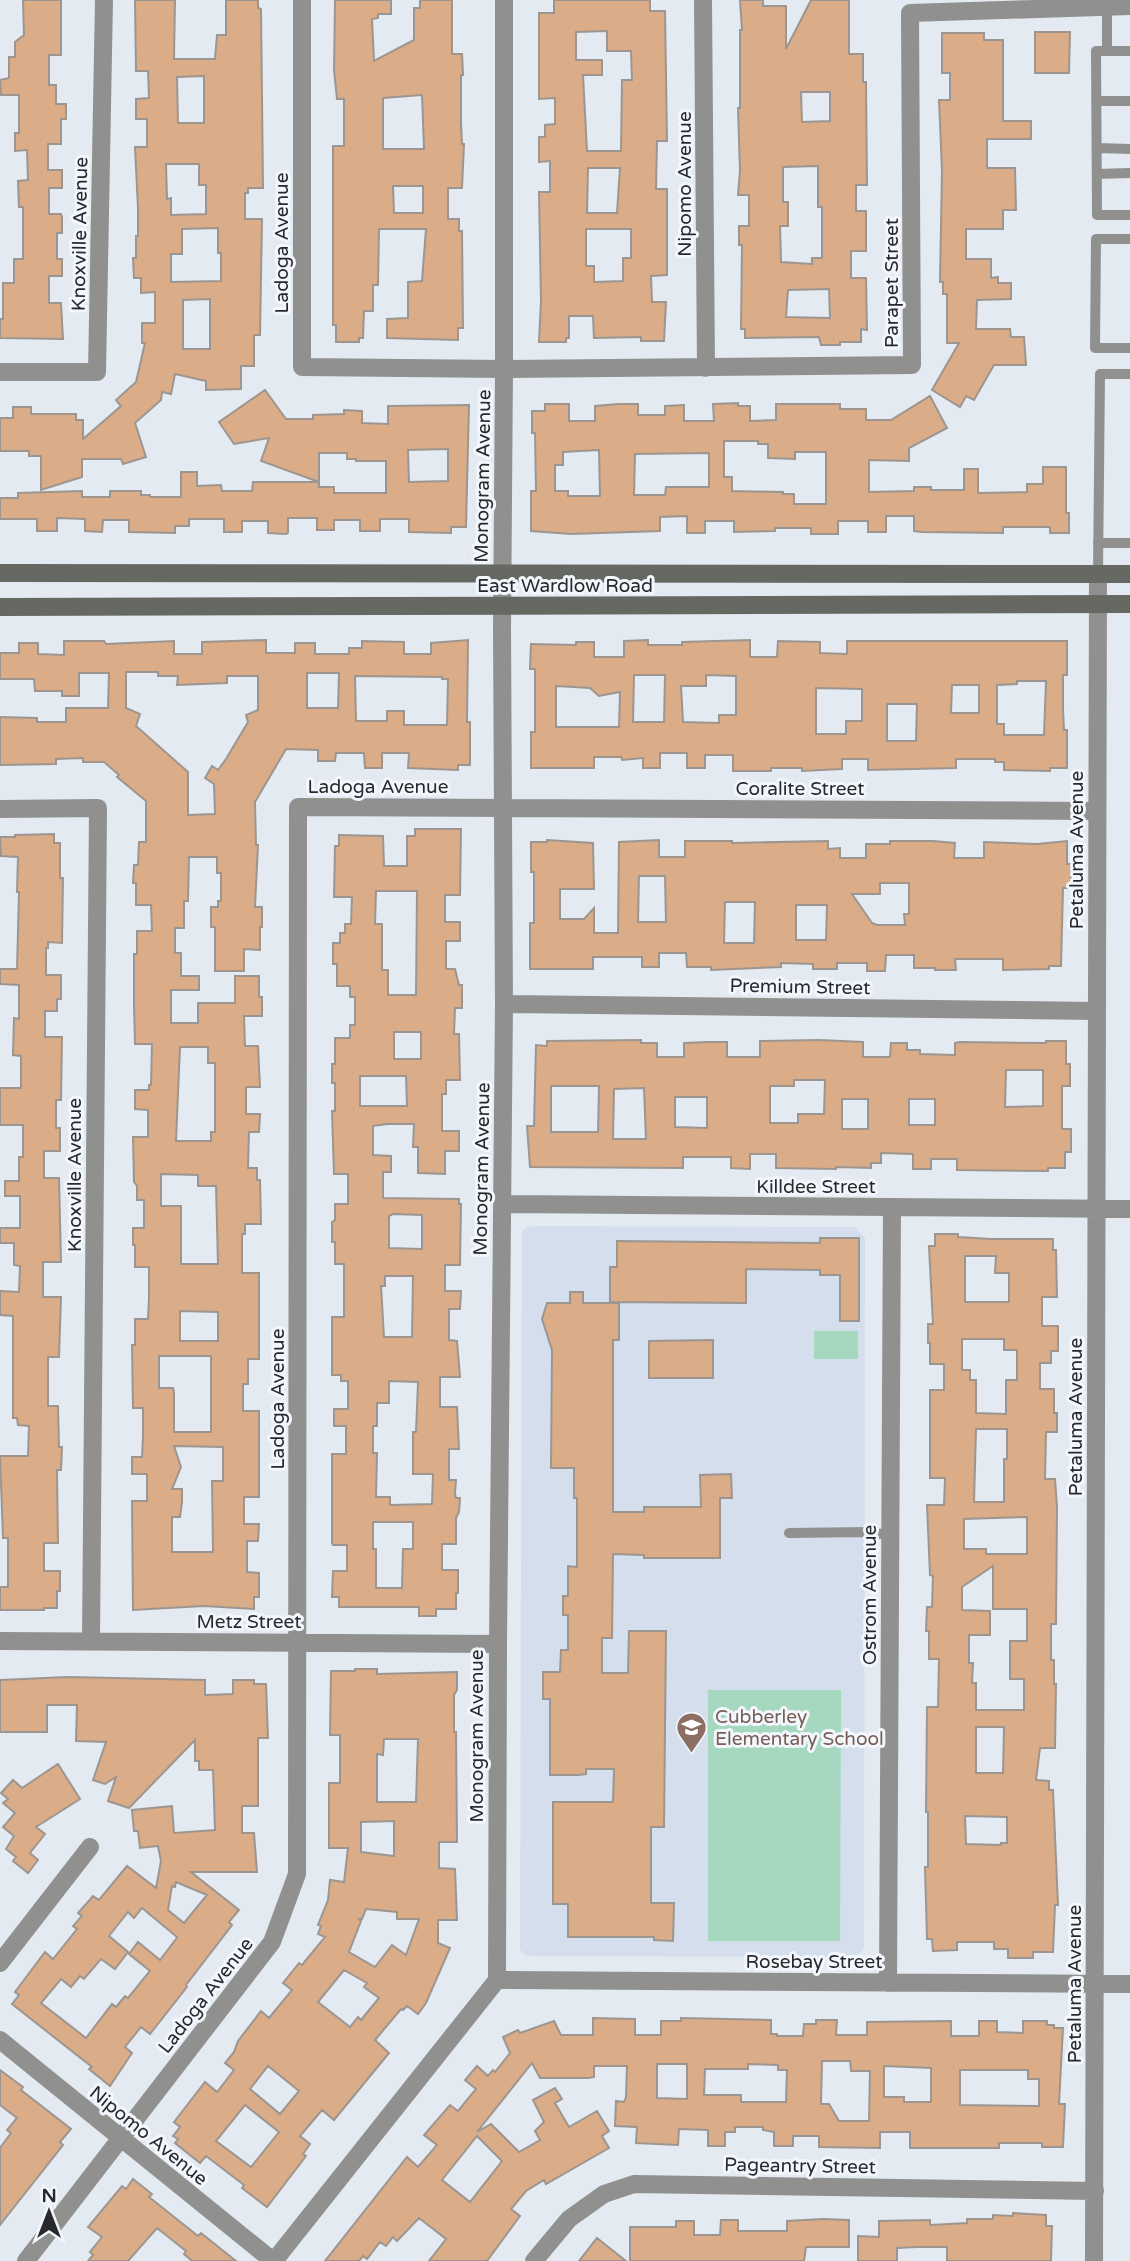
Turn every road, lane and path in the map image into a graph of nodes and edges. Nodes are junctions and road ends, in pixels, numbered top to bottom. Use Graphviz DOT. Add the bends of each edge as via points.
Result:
graph roads {
  1 [pos="104,0"];
  2 [pos="302,0"];
  3 [pos="504,0"];
  4 [pos="703,0"];
  5 [pos="1107,6"];
  6 [pos="1130,6"];
  7 [pos="1107,51"];
  8 [pos="1130,51"];
  9 [pos="1096,101"];
  10 [pos="1130,101"];
  11 [pos="1097,148"];
  12 [pos="1130,149"];
  13 [pos="1130,173"];
  14 [pos="1097,174"];
  15 [pos="1130,215"];
  16 [pos="1130,239"];
  17 [pos="1130,348"];
  18 [pos="706,368"];
  19 [pos="505,369"];
  20 [pos="0,372"];
  21 [pos="1130,374"];
  22 [pos="1098,543"];
  23 [pos="1130,543"];
  24 [pos="0,573"];
  25 [pos="502,573"];
  26 [pos="1098,574"];
  27 [pos="1130,574"];
  28 [pos="1130,604"];
  29 [pos="1098,605"];
  30 [pos="502,606"];
  31 [pos="0,607"];
  32 [pos="502,808"];
  33 [pos="0,809"];
  34 [pos="1097,811"];
  35 [pos="505,1003"];
  36 [pos="1096,1011"];
  37 [pos="502,1204"];
  38 [pos="892,1208"];
  39 [pos="1097,1209"];
  40 [pos="1130,1209"];
  41 [pos="789,1532"];
  42 [pos="890,1535"];
  43 [pos="0,1641"];
  44 [pos="91,1642"];
  45 [pos="298,1643"];
  46 [pos="498,1643"];
  47 [pos="90,1847"];
  48 [pos="0,1963"];
  49 [pos="497,1980"];
  50 [pos="888,1983"];
  51 [pos="1130,1984"];
  52 [pos="1095,1985"];
  53 [pos="0,2040"];
  54 [pos="120,2139"];
  55 [pos="1095,2191"];
  56 [pos="26,2261"];
  57 [pos="274,2261"];
  58 [pos="534,2261"];
  59 [pos="1094,2261"];
  1 -- 20 [label="street, Knoxville Avenue" via="97,372"];
  2 -- 19 [label="street, Ladoga Avenue" via="302,367"];
  3 -- 19 [label="street, Monogram Avenue"];
  4 -- 18 [label="street, Nipomo Avenue"];
  5 -- 6 [label="street, Parapet Street"];
  5 -- 7 [label="lane"];
  5 -- 18 [label="street, Parapet Street" via="910,13 912,365"];
  7 -- 8 [label="lane"];
  7 -- 9 [label="lane" via="1096,51"];
  9 -- 10 [label="lane"];
  9 -- 11 [label="lane"];
  11 -- 12 [label="lane"];
  11 -- 14 [label="lane"];
  13 -- 14 [label="lane"];
  14 -- 15 [label="lane" via="1097,215"];
  16 -- 17 [label="lane" via="1096,239 1095,348"];
  18 -- 19 [label="street, Parapet Street"];
  19 -- 25 [label="street, Monogram Avenue"];
  21 -- 22 [label="lane" via="1100,374"];
  22 -- 23 [label="lane"];
  22 -- 26 [label="lane"];
  24 -- 25 [label="main road, East Wardlow Road"];
  25 -- 26 [label="main road, East Wardlow Road"];
  25 -- 30 [label="street, Monogram Avenue"];
  26 -- 27 [label="main road, East Wardlow Road"];
  26 -- 29 [label="street, Petaluma Avenue"];
  28 -- 29 [label="main road, East Wardlow Road"];
  29 -- 30 [label="main road, East Wardlow Road"];
  29 -- 34 [label="street, Petaluma Avenue"];
  30 -- 31 [label="main road, East Wardlow Road"];
  30 -- 32 [label="street, Monogram Avenue"];
  32 -- 34 [label="street, Coralite Street"];
  32 -- 35 [label="street, Monogram Avenue"];
  32 -- 45 [label="street, Ladoga Avenue" via="298,807"];
  33 -- 44 [label="street, Knoxville Avenue" via="98,808"];
  34 -- 36 [label="street, Petaluma Avenue"];
  35 -- 36 [label="street, Premium Street"];
  35 -- 37 [label="street, Monogram Avenue"];
  36 -- 39 [label="street, Petaluma Avenue"];
  37 -- 38 [label="street, Killdee Street"];
  37 -- 46 [label="street, Monogram Avenue"];
  38 -- 39 [label="street, Killdee Street"];
  38 -- 42 [label="street, Ostrom Avenue"];
  39 -- 40 [label="street, Killdee Street"];
  39 -- 52 [label="street, Petaluma Avenue"];
  41 -- 42 [label="lane"];
  42 -- 50 [label="street, Ostrom Avenue"];
  43 -- 44 [label="street, Metz Street"];
  44 -- 45 [label="street, Metz Street"];
  45 -- 46 [label="street, Metz Street"];
  45 -- 54 [label="street, Ladoga Avenue" via="297,1874 272,1942"];
  46 -- 49 [label="street, Monogram Avenue"];
  47 -- 48 [label="street"];
  49 -- 50 [label="street, Rosebay Street"];
  49 -- 57 [label="street"];
  50 -- 52 [label="street, Rosebay Street"];
  51 -- 52 [label="street, Rosebay Street"];
  52 -- 55 [label="street, Petaluma Avenue"];
  53 -- 54 [label="street, Nipomo Avenue"];
  54 -- 56 [label="street, Ladoga Avenue"];
  54 -- 57 [label="street, Nipomo Avenue"];
  55 -- 58 [label="street, Pageantry Street" via="634,2184 604,2194 569,2219"];
  55 -- 59 [label="street, Petaluma Avenue"];
}
